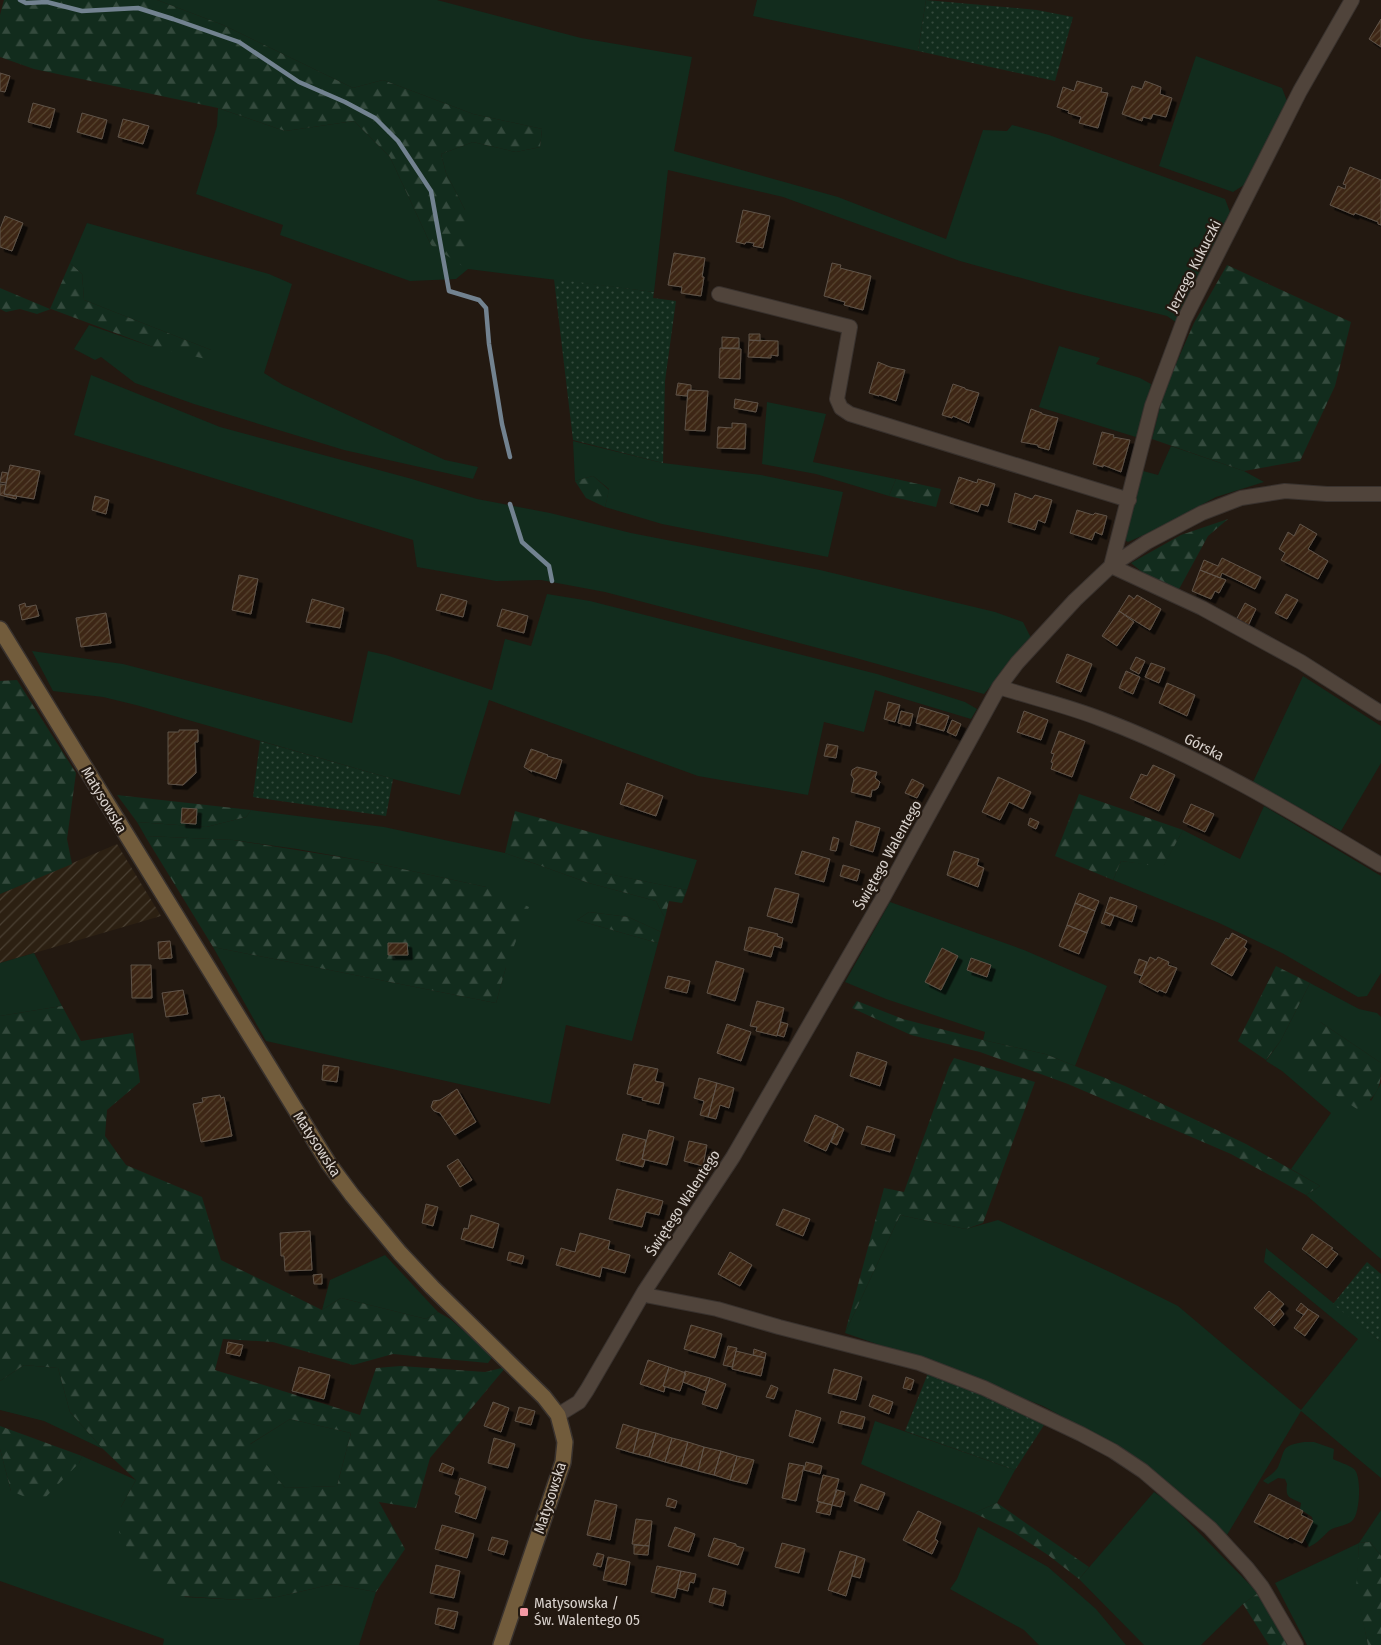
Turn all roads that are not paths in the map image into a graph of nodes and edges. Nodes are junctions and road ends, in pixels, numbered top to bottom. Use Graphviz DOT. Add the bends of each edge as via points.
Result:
graph roads {
  1 [pos="1352,0"];
  2 [pos="719,294"];
  3 [pos="1381,494"];
  4 [pos="1129,500"];
  5 [pos="1111,566"];
  6 [pos="0,630"];
  7 [pos="999,688"];
  8 [pos="1381,713"];
  9 [pos="1381,865"];
  10 [pos="644,1292"];
  11 [pos="558,1415"];
  12 [pos="501,1645"];
  13 [pos="1296,1645"];
  1 -- 4 [label="street, Jerzego Kukuczki" via="1300,91 1184,320 1152,406"];
  2 -- 4 [label="street" via="850,327 837,399 841,408 850,414"];
  3 -- 5 [label="street, Świętego Walentego" via="1285,491 1241,498 1202,513 1147,542"];
  4 -- 5 [label="street, Jerzego Kukuczki"];
  5 -- 7 [label="street, Świętego Walentego" via="1017,663"];
  5 -- 8 [label="street" via="1218,617 1301,662"];
  6 -- 11 [label="street, Matysowska" via="329,1164 400,1253 535,1386"];
  7 -- 9 [label="street, Górska" via="1100,718 1170,747 1266,796"];
  7 -- 10 [label="street, Świętego Walentego" via="875,912 742,1141"];
  10 -- 11 [label="street, Świętego Walentego" via="579,1402"];
  10 -- 13 [label="street" via="920,1364 1021,1405 1113,1451 1143,1471 1210,1528 1248,1568"];
  11 -- 12 [label="street, Matysowska" via="565,1442 563,1462"];
}
